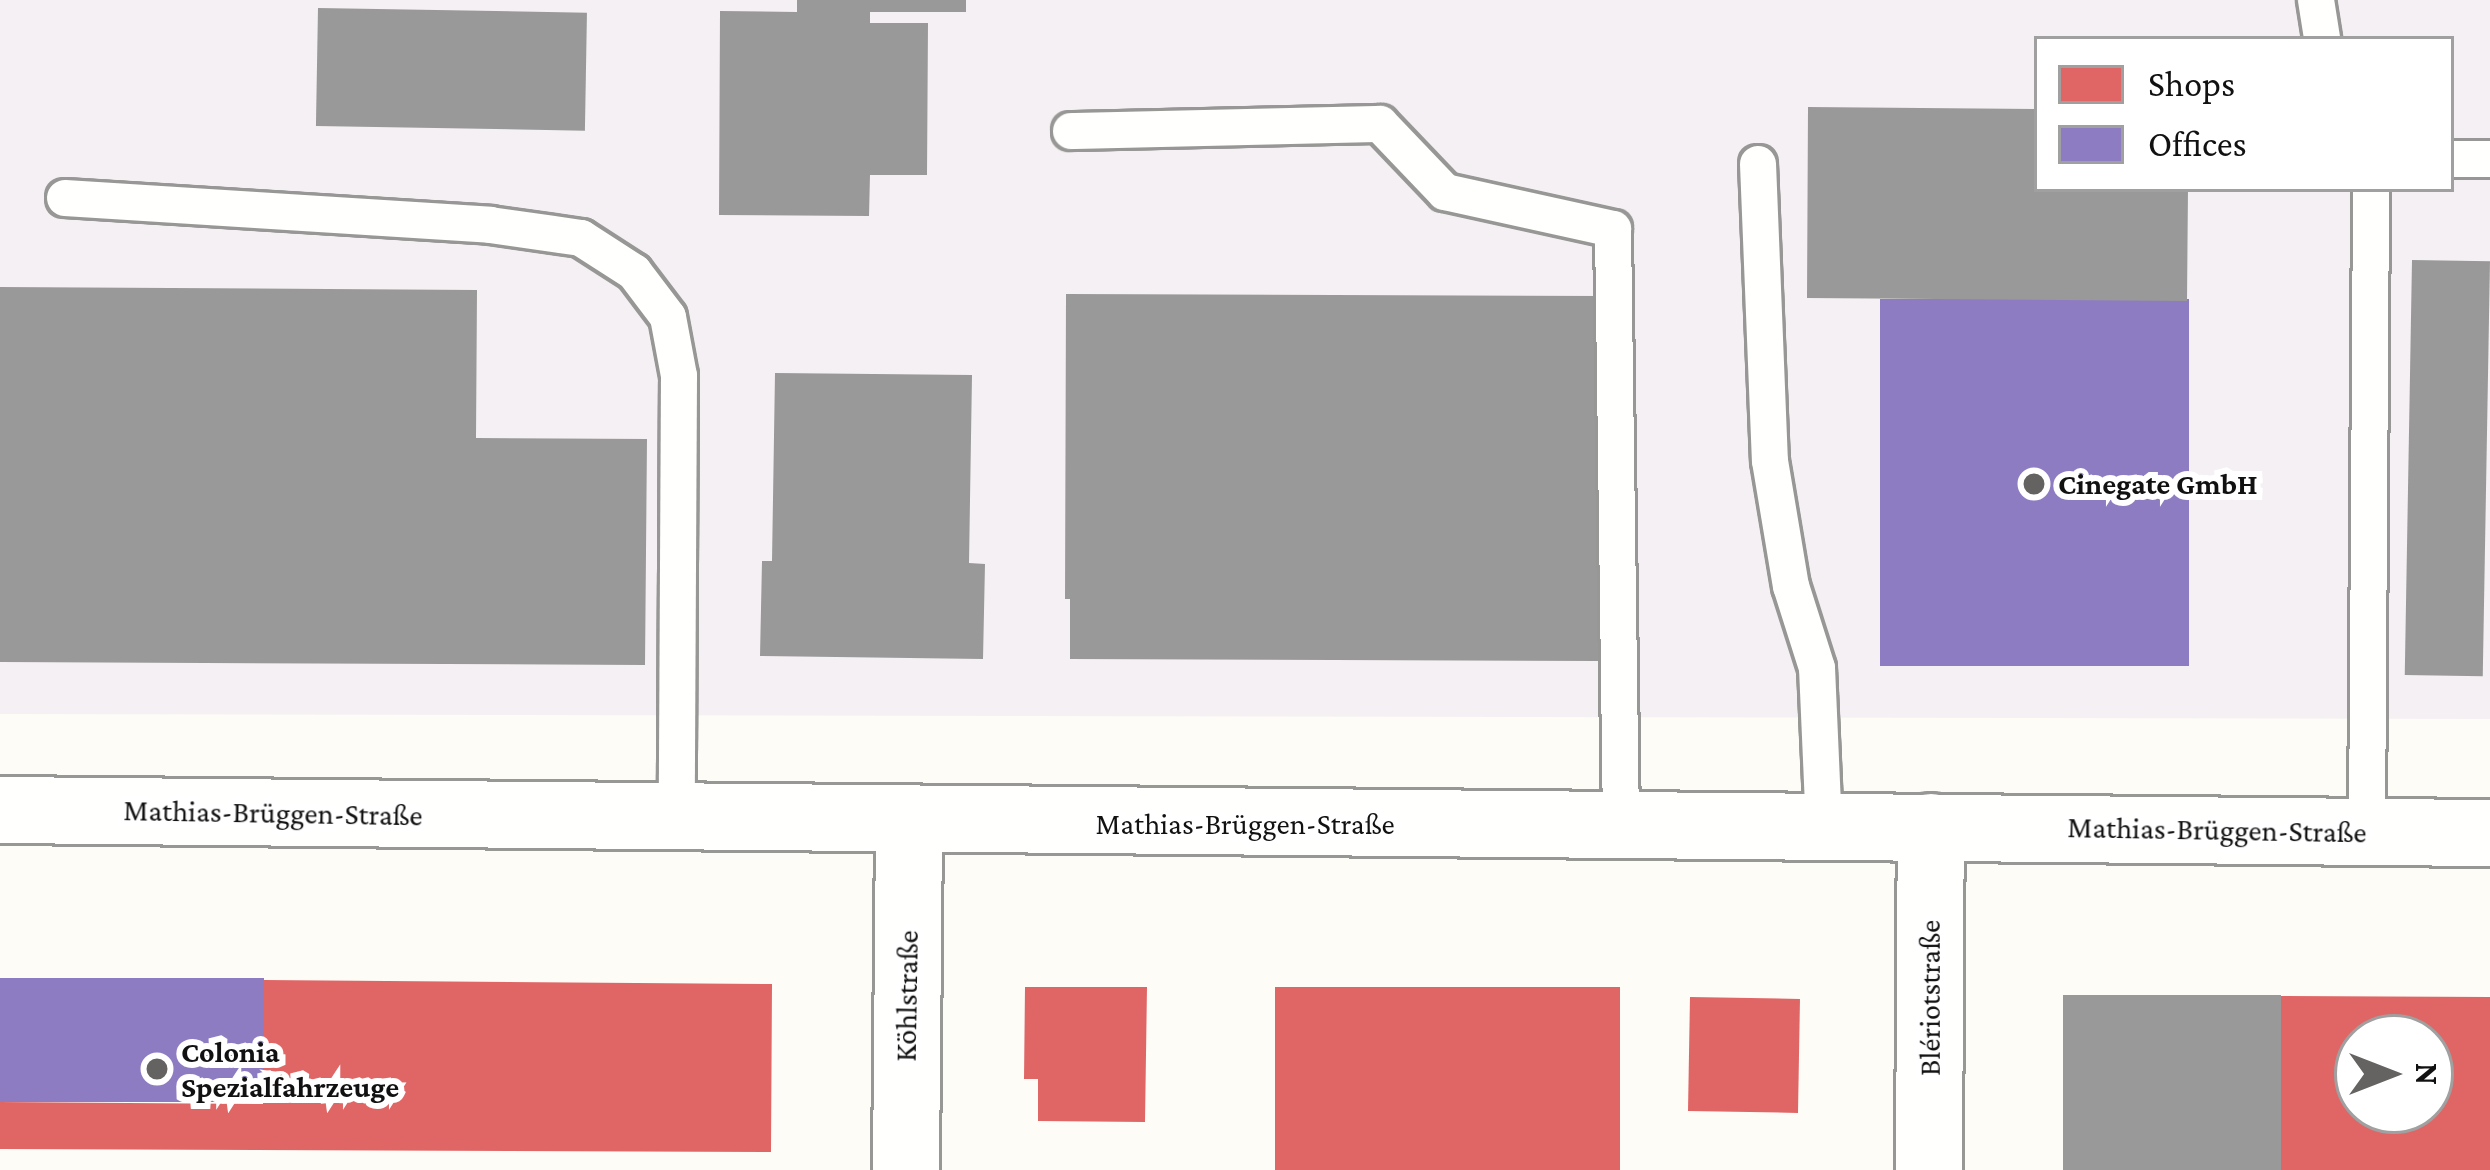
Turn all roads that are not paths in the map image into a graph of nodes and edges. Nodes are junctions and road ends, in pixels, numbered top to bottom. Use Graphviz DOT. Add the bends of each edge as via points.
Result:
graph roads {
  1 [pos="2316,0"];
  2 [pos="2322,36"];
  3 [pos="1071,131"];
  4 [pos="2454,159"];
  5 [pos="2490,159"];
  6 [pos="1758,164"];
  7 [pos="2371,192"];
  8 [pos="64,198"];
  9 [pos="0,810"];
  10 [pos="677,818"];
  11 [pos="909,822"];
  12 [pos="1621,826"];
  13 [pos="1824,826"];
  14 [pos="1931,827"];
  15 [pos="2367,832"];
  16 [pos="2490,832"];
  17 [pos="906,1170"];
  18 [pos="1929,1170"];
  1 -- 2 [label="lane"];
  3 -- 12 [label="lane" via="1381,124 1445,192 1612,229"];
  4 -- 5 [label="lane"];
  6 -- 13 [label="lane" via="1770,461 1791,586 1817,668"];
  7 -- 15 [label="lane"];
  8 -- 10 [label="lane" via="490,225 581,238 634,272 668,317 679,376"];
  9 -- 10 [label="street, Mathias-Brüggen-Straße"];
  10 -- 11 [label="street, Mathias-Brüggen-Straße"];
  11 -- 12 [label="street, Mathias-Brüggen-Straße"];
  11 -- 17 [label="street, Köhlstraße"];
  12 -- 13 [label="street, Mathias-Brüggen-Straße"];
  13 -- 14 [label="street, Mathias-Brüggen-Straße"];
  14 -- 15 [label="street, Mathias-Brüggen-Straße"];
  14 -- 18 [label="street, Blériotstraße"];
  15 -- 16 [label="street, Mathias-Brüggen-Straße"];
}
